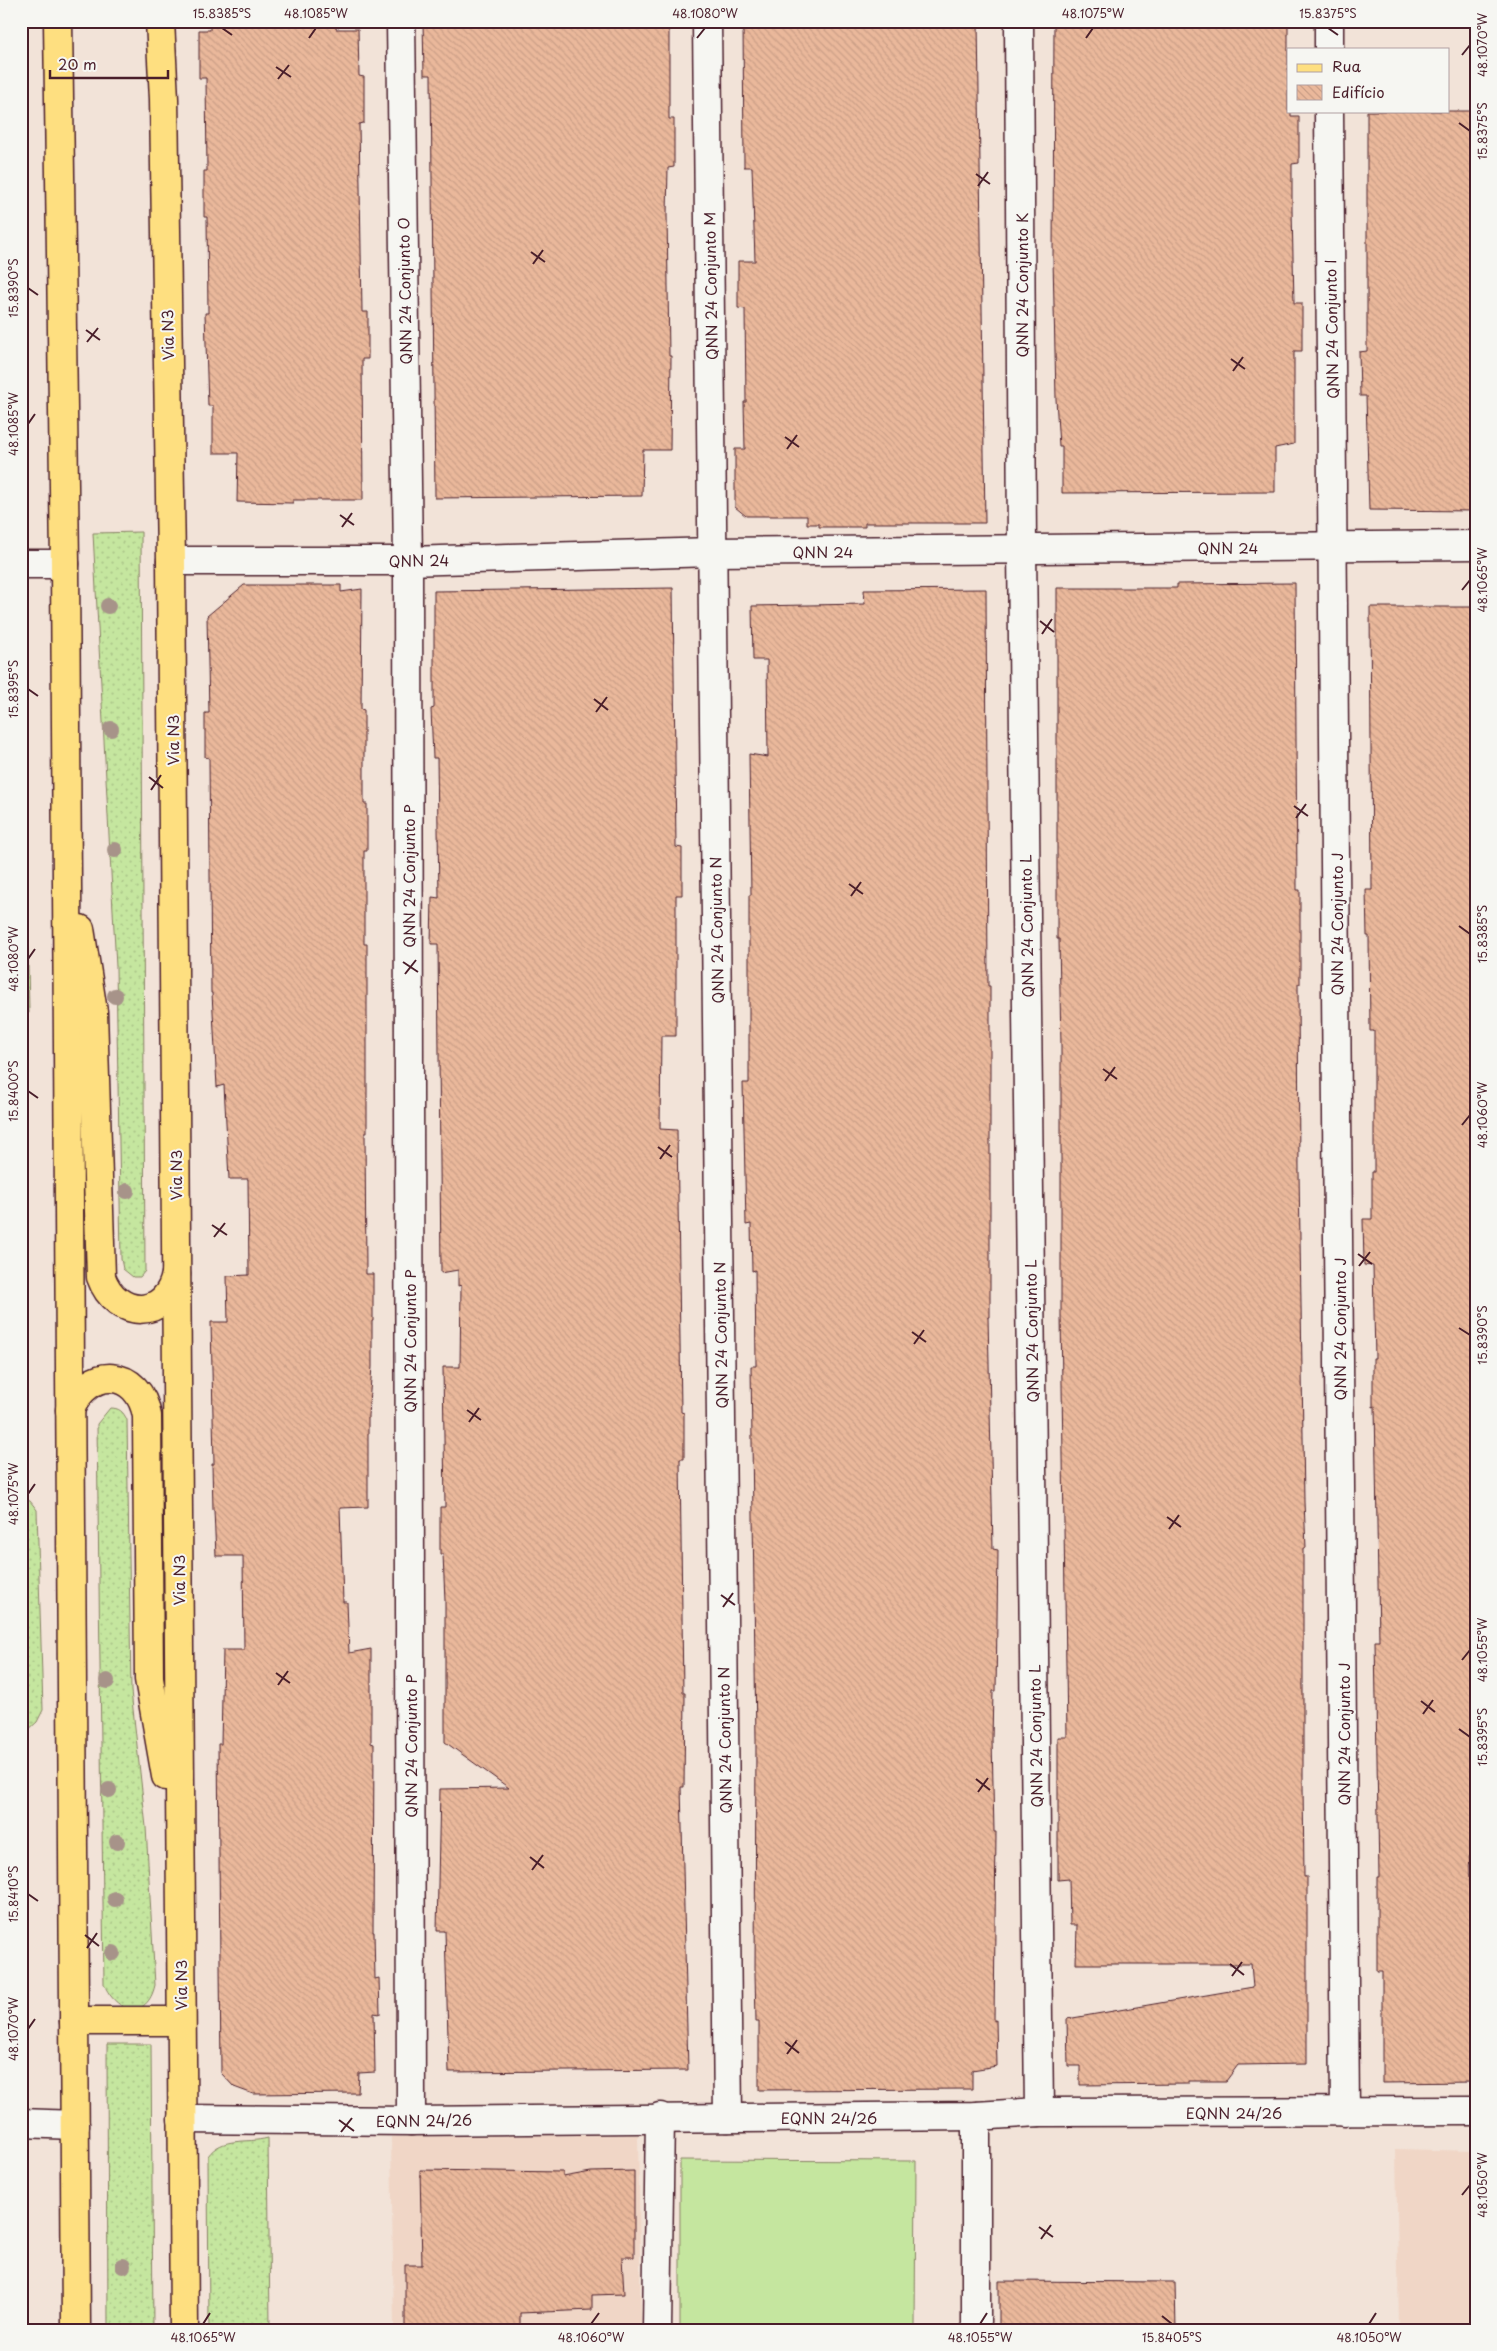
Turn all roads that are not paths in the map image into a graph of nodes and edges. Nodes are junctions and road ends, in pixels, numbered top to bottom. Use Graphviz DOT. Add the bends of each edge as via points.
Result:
graph roads {
  1 [pos="58,21"];
  2 [pos="152,21"];
  3 [pos="160,21"];
  4 [pos="401,21"];
  5 [pos="707,21"];
  6 [pos="1019,21"];
  7 [pos="1328,21"];
  8 [pos="1329,48"];
  9 [pos="164,99"];
  10 [pos="1329,112"];
  11 [pos="1476,545"];
  12 [pos="1333,546"];
  13 [pos="1022,549"];
  14 [pos="712,552"];
  15 [pos="171,560"];
  16 [pos="408,561"];
  17 [pos="21,564"];
  18 [pos="65,564"];
  19 [pos="65,841"];
  20 [pos="176,1272"];
  21 [pos="70,1410"];
  22 [pos="180,1854"];
  23 [pos="74,2021"];
  24 [pos="180,2021"];
  25 [pos="1476,2111"];
  26 [pos="1039,2112"];
  27 [pos="1346,2112"];
  28 [pos="976,2116"];
  29 [pos="660,2117"];
  30 [pos="728,2118"];
  31 [pos="182,2119"];
  32 [pos="411,2120"];
  33 [pos="21,2123"];
  34 [pos="75,2125"];
  35 [pos="76,2330"];
  36 [pos="184,2330"];
  37 [pos="657,2330"];
  38 [pos="976,2330"];
  1 -- 18 [label="main road"];
  2 -- 9 [label="main road"];
  3 -- 9 [label="main road, Via N3"];
  4 -- 16 [label="street, QNN 24 Conjunto O"];
  5 -- 14 [label="street, QNN 24 Conjunto M"];
  6 -- 13 [label="street, QNN 24 Conjunto K"];
  7 -- 8 [label="street"];
  9 -- 15 [label="main road, Via N3"];
  10 -- 12 [label="street, QNN 24 Conjunto I"];
  11 -- 12 [label="street, QNN 24"];
  12 -- 13 [label="street, QNN 24"];
  12 -- 27 [label="street, QNN 24 Conjunto J"];
  13 -- 14 [label="street, QNN 24"];
  13 -- 26 [label="street, QNN 24 Conjunto L"];
  14 -- 16 [label="street, QNN 24"];
  14 -- 30 [label="street, QNN 24 Conjunto N"];
  15 -- 16 [label="street, QNN 24"];
  15 -- 20 [label="main road, Via N3"];
  16 -- 32 [label="street, QNN 24 Conjunto P"];
  17 -- 18 [label="street"];
  18 -- 19 [label="main road"];
  19 -- 20 [label="main road" via="93,1012 101,1277 112,1298 122,1306 134,1309 159,1303 168,1295"];
  19 -- 21 [label="main road"];
  20 -- 22 [label="main road, Via N3"];
  21 -- 22 [label="main road" via="80,1391 99,1379 113,1378 126,1382 145,1402 149,1679"];
  21 -- 23 [label="main road"];
  22 -- 24 [label="main road, Via N3"];
  23 -- 24 [label="main road"];
  23 -- 34 [label="main road"];
  24 -- 31 [label="main road, Via N3"];
  25 -- 27 [label="street, EQNN 24/26"];
  26 -- 27 [label="street, EQNN 24/26"];
  26 -- 28 [label="street, EQNN 24/26"];
  28 -- 30 [label="street, EQNN 24/26"];
  28 -- 38 [label="street"];
  29 -- 30 [label="street, EQNN 24/26"];
  29 -- 32 [label="street, EQNN 24/26"];
  29 -- 37 [label="street"];
  31 -- 32 [label="street, EQNN 24/26"];
  31 -- 36 [label="main road, Via N3"];
  33 -- 34 [label="street"];
  34 -- 35 [label="main road"];
}
